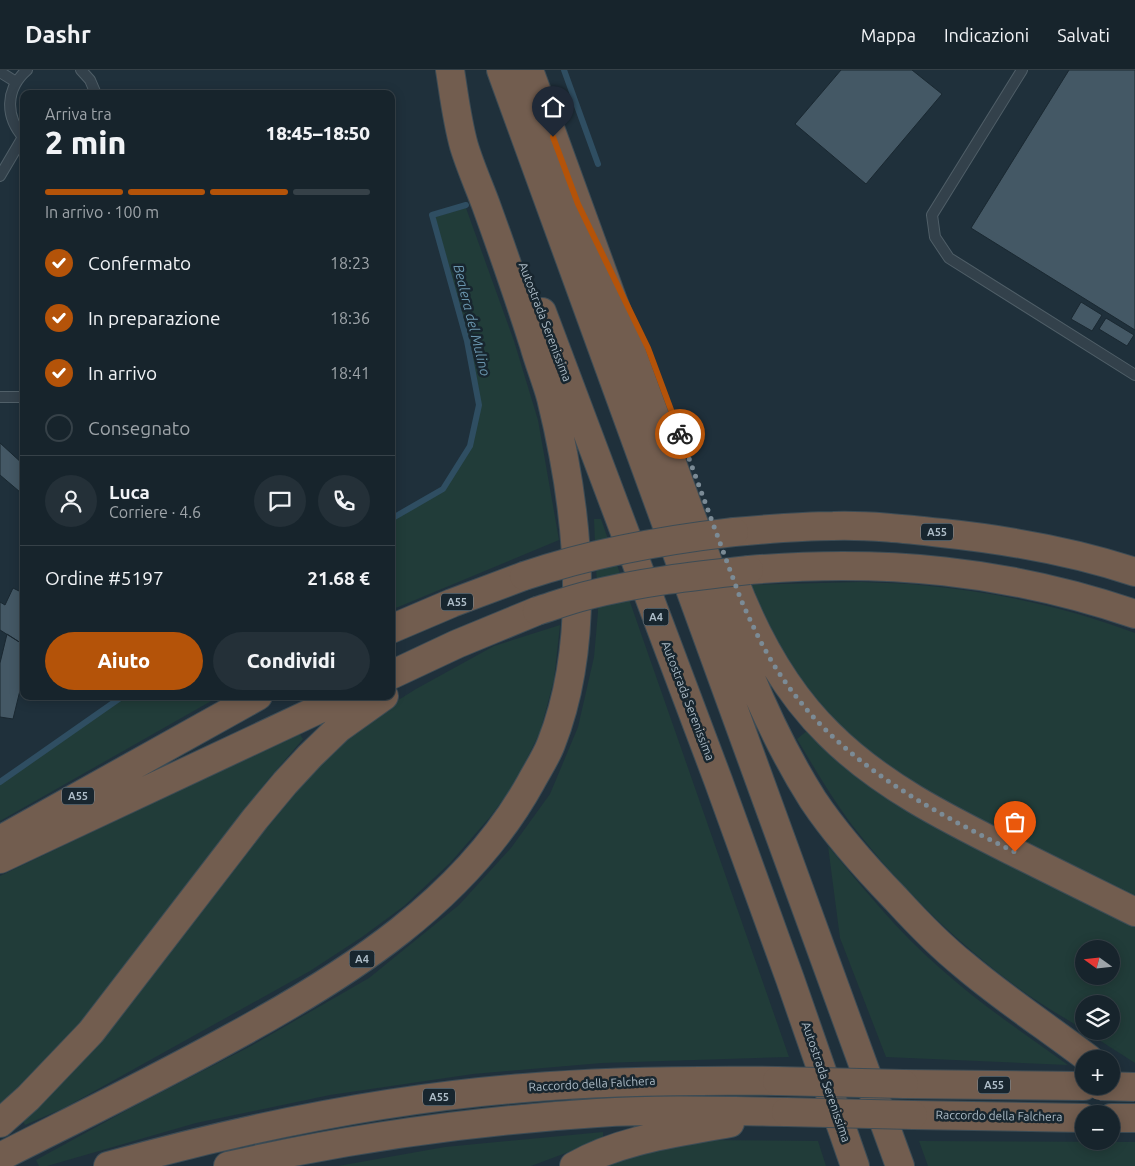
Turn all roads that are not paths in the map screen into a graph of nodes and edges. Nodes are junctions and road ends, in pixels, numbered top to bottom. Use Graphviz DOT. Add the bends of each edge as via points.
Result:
graph roads {
  1 [pos="26,70"];
  2 [pos="80,70"];
  3 [pos="450,70"];
  4 [pos="502,70"];
  5 [pos="529,70"];
  6 [pos="1022,70"];
  7 [pos="0,72"];
  8 [pos="16,82"];
  9 [pos="94,90"];
  10 [pos="20,133"];
  11 [pos="20,142"];
  12 [pos="0,176"];
  13 [pos="578,204"];
  14 [pos="1135,375"];
  15 [pos="0,397"];
  16 [pos="20,397"];
  17 [pos="1135,572"];
  18 [pos="1135,614"];
  19 [pos="395,627"];
  20 [pos="457,644"];
  21 [pos="395,673"];
  22 [pos="395,688"];
  23 [pos="251,700"];
  24 [pos="338,700"];
  25 [pos="378,700"];
  26 [pos="0,840"];
  27 [pos="0,859"];
  28 [pos="1135,912"];
  29 [pos="1076,1050"];
  30 [pos="1120,1083"];
  31 [pos="1075,1086"];
  32 [pos="1120,1087"];
  33 [pos="1135,1087"];
  34 [pos="1135,1094"];
  35 [pos="786,1112"];
  36 [pos="1075,1118"];
  37 [pos="1120,1118"];
  38 [pos="1135,1118"];
  39 [pos="0,1123"];
  40 [pos="0,1157"];
  41 [pos="583,1160"];
  42 [pos="108,1166"];
  43 [pos="228,1166"];
  44 [pos="563,1166"];
  45 [pos="855,1166"];
  46 [pos="900,1166"];
  1 -- 8 [label="lane"];
  2 -- 9 [label="lane"];
  3 -- 40 [label="highway, A4" via="464,144 550,396 571,513 578,581 576,625 568,687 550,748 521,800 480,855 439,898 394,936 284,1010"];
  3 -- 45 [label="highway, Autostrada Serenissima / A4" via="718,780"];
  4 -- 46 [label="highway"];
  5 -- 13 [label="highway"];
  6 -- 14 [label="lane" via="932,215 934,237 949,258"];
  7 -- 8 [label="lane"];
  8 -- 10 [label="lane" via="10,96 9,111"];
  11 -- 12 [label="lane"];
  13 -- 28 [label="highway" via="648,348 741,600 774,665 789,687 830,735 902,791 964,827"];
  13 -- 29 [label="highway" via="762,708 814,801 865,867 927,933 996,991"];
  15 -- 16 [label="lane"];
  17 -- 19 [label="highway, A55, bridge" via="1032,545 934,532 833,526 734,532 619,550 556,565"];
  18 -- 20 [label="highway, bridge" via="1057,590 956,571 798,566 685,577 617,589 537,612"];
  20 -- 21 [label="highway"];
  20 -- 22 [label="highway"];
  23 -- 26 [label="highway, A55"];
  24 -- 27 [label="highway"];
  25 -- 39 [label="highway" via="340,728 285,783 91,1032"];
  30 -- 34 [label="highway"];
  31 -- 42 [label="highway, Raccordo della Falchera / A55, bridge" via="703,1080 522,1088 347,1111 179,1146"];
  32 -- 33 [label="highway, bridge"];
  35 -- 36 [label="highway, Raccordo della Falchera, bridge"];
  35 -- 41 [label="highway" via="636,1141"];
  35 -- 43 [label="highway, Raccordo della Falchera" via="684,1110 512,1120 360,1140"];
  37 -- 38 [label="highway"];
  41 -- 44 [label="highway"];
}
